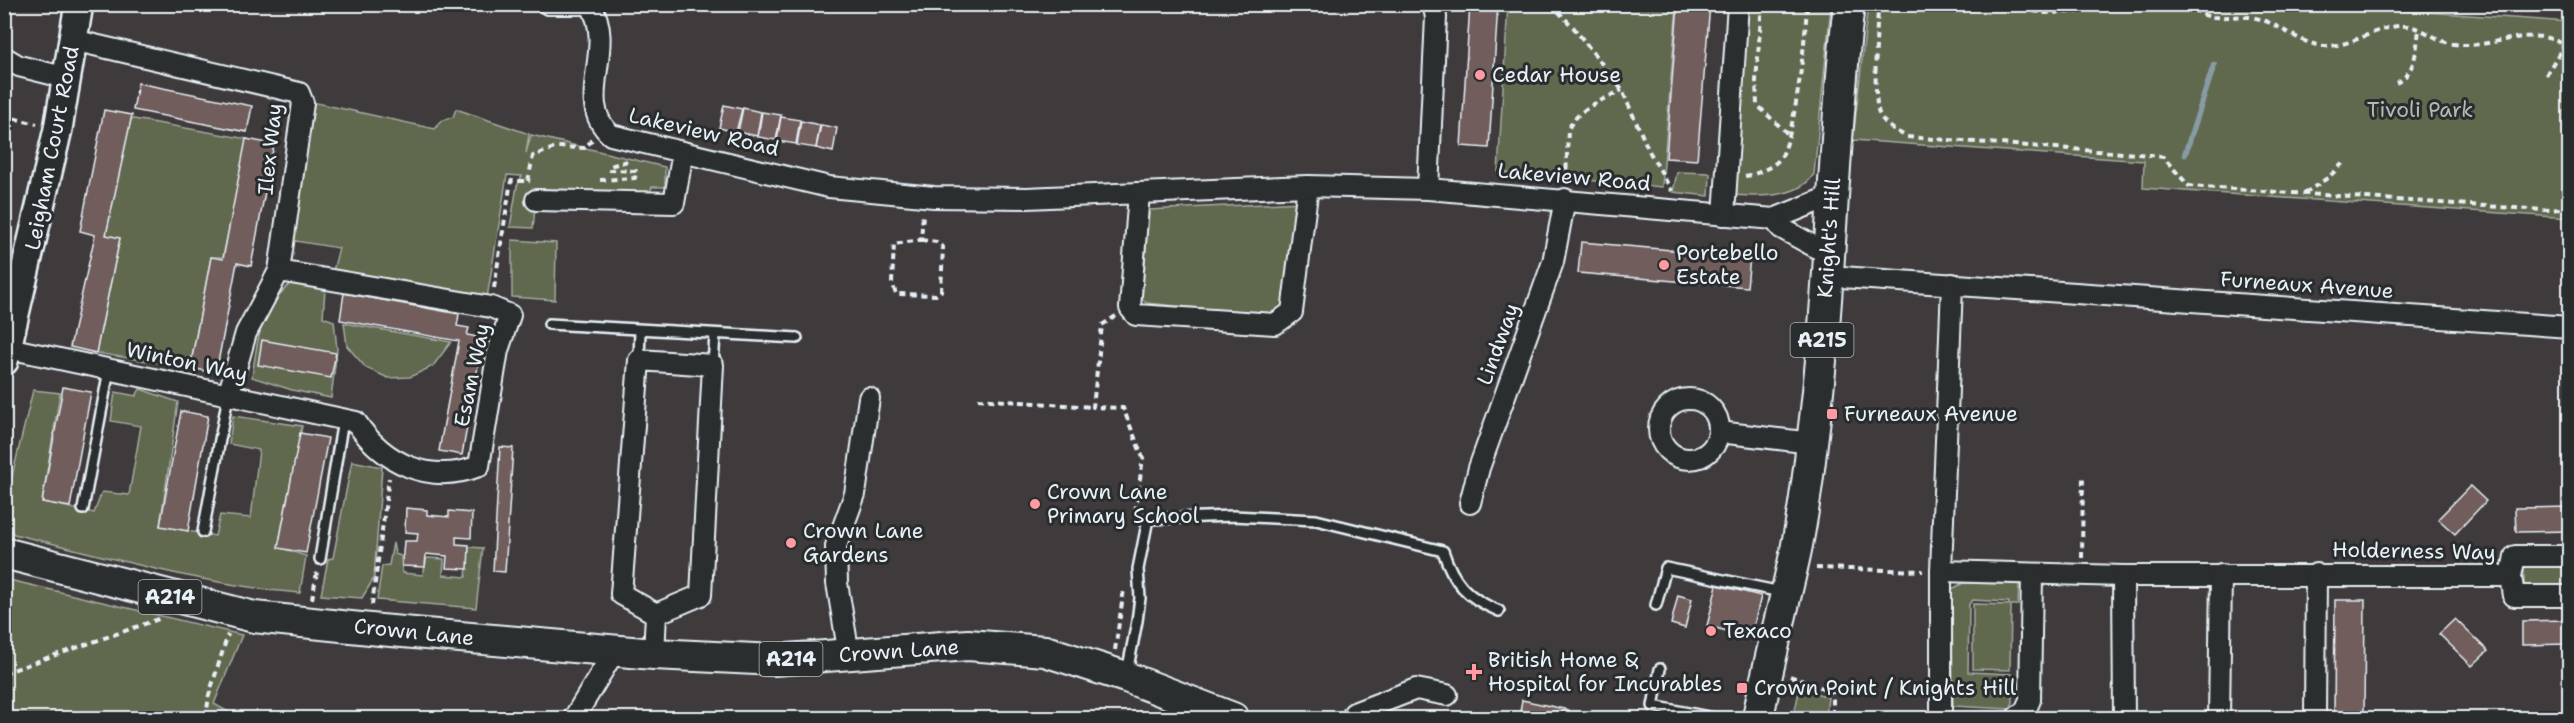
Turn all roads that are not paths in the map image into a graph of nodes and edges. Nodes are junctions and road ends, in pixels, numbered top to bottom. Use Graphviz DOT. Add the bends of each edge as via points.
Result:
graph roads {
  1 [pos="79,4"];
  2 [pos="548,4"];
  3 [pos="583,4"];
  4 [pos="591,4"];
  5 [pos="1433,4"];
  6 [pos="1738,4"];
  7 [pos="1849,4"];
  8 [pos="74,40"];
  9 [pos="4,57"];
  10 [pos="67,78"];
  11 [pos="683,152"];
  12 [pos="1308,186"];
  13 [pos="1428,189"];
  14 [pos="538,191"];
  15 [pos="1140,193"];
  16 [pos="1566,193"];
  17 [pos="1831,196"];
  18 [pos="1724,215"];
  19 [pos="1774,219"];
  20 [pos="1827,265"];
  21 [pos="279,271"];
  22 [pos="1952,284"];
  23 [pos="13,296"];
  24 [pos="549,324"];
  25 [pos="2570,327"];
  26 [pos="640,330"];
  27 [pos="715,335"];
  28 [pos="797,338"];
  29 [pos="6,355"];
  30 [pos="639,360"];
  31 [pos="713,365"];
  32 [pos="109,370"];
  33 [pos="228,396"];
  34 [pos="869,398"];
  35 [pos="349,421"];
  36 [pos="1719,432"];
  37 [pos="1812,443"];
  38 [pos="1470,503"];
  39 [pos="83,509"];
  40 [pos="202,532"];
  41 [pos="4,553"];
  42 [pos="2570,556"];
  43 [pos="320,559"];
  44 [pos="1941,571"];
  45 [pos="2031,574"];
  46 [pos="2316,574"];
  47 [pos="2221,575"];
  48 [pos="2123,576"];
  49 [pos="2511,576"];
  50 [pos="1789,580"];
  51 [pos="2570,596"];
  52 [pos="1656,605"];
  53 [pos="1498,610"];
  54 [pos="656,614"];
  55 [pos="615,650"];
  56 [pos="654,654"];
  57 [pos="849,655"];
  58 [pos="1120,667"];
  59 [pos="1660,669"];
  60 [pos="1447,695"];
  61 [pos="1225,717"];
  62 [pos="574,718"];
  63 [pos="1352,718"];
  64 [pos="1714,718"];
  65 [pos="1758,718"];
  66 [pos="1941,718"];
  67 [pos="2016,718"];
  68 [pos="2124,718"];
  69 [pos="2219,718"];
  70 [pos="2315,718"];
  1 -- 8 [label="street, Leigham Court Road"];
  2 -- 3 [label="street"];
  4 -- 11 [label="street, Lakeview Road" via="602,37 596,116 610,135"];
  5 -- 13 [label="street" via="1436,17"];
  6 -- 18 [label="street"];
  7 -- 17 [label="main road, Knight's Hill / A215"];
  8 -- 10 [label="street, Leigham Court Road"];
  8 -- 21 [label="street, Ilex Way" via="299,93 303,103"];
  9 -- 10 [label="street" via="19,66"];
  10 -- 23 [label="street, Leigham Court Road" via="58,129"];
  11 -- 14 [label="street" via="674,203"];
  11 -- 15 [label="street, Lakeview Road" via="829,187 923,196 1027,198"];
  12 -- 13 [label="street, Lakeview Road"];
  12 -- 15 [label="street, Lakeview Road"];
  12 -- 15 [label="street" via="1292,312 1275,324 1136,315 1130,308"];
  13 -- 16 [label="street, Lakeview Road"];
  16 -- 18 [label="street, Lakeview Road"];
  16 -- 38 [label="street, Lindway" via="1552,262"];
  17 -- 19 [label="street, Lakeview Road"];
  17 -- 20 [label="main road, Knight's Hill / A215"];
  18 -- 19 [label="street, Lakeview Road"];
  19 -- 20 [label="street"];
  20 -- 22 [label="street, Furneaux Avenue"];
  20 -- 37 [label="main road, Knight's Hill / A215"];
  21 -- 33 [label="street, Ilex Way" via="246,333"];
  21 -- 35 [label="street, Esam Way" via="491,307 510,315 498,350 479,466 455,474 417,469 391,459"];
  22 -- 25 [label="street, Furneaux Avenue"];
  22 -- 44 [label="street"];
  23 -- 29 [label="street, Leigham Court Road"];
  24 -- 26 [label="lane"];
  26 -- 27 [label="lane"];
  26 -- 30 [label="lane"];
  27 -- 28 [label="lane"];
  27 -- 31 [label="lane"];
  29 -- 32 [label="street, Winton Way"];
  30 -- 31 [label="street"];
  30 -- 54 [label="street" via="621,594"];
  31 -- 54 [label="street" via="701,595"];
  32 -- 33 [label="street, Winton Way"];
  32 -- 39 [label="lane"];
  33 -- 35 [label="street, Winton Way"];
  33 -- 40 [label="lane"];
  34 -- 57 [label="street" via="855,494 836,546 837,583"];
  35 -- 43 [label="lane"];
  36 -- 37 [label="street"];
  37 -- 50 [label="main road, Knight's Hill / A215"];
  41 -- 55 [label="main road, Crown Lane / A214" via="254,617"];
  42 -- 49 [label="street" via="2515,556"];
  44 -- 45 [label="street, Holderness Way"];
  44 -- 66 [label="street"];
  45 -- 48 [label="street, Holderness Way"];
  45 -- 67 [label="street" via="2030,700"];
  46 -- 47 [label="street, Holderness Way"];
  46 -- 49 [label="street, Holderness Way"];
  46 -- 70 [label="street, Holderness Way"];
  47 -- 48 [label="street, Holderness Way"];
  47 -- 69 [label="street"];
  48 -- 68 [label="street"];
  49 -- 51 [label="street" via="2514,596"];
  50 -- 52 [label="lane" via="1666,568"];
  50 -- 65 [label="main road, Knight's Hill / A215"];
  53 -- 58 [label="lane" via="1464,590 1450,573 1443,551 1316,520 1233,516 1148,519 1138,569 1137,621"];
  54 -- 56 [label="street"];
  55 -- 56 [label="main road, Crown Lane / A214"];
  55 -- 62 [label="street"];
  56 -- 57 [label="main road, Crown Lane / A214" via="774,660"];
  57 -- 58 [label="main road, Crown Lane / A214" via="1002,646"];
  58 -- 61 [label="main road, Crown Lane / A214"];
  59 -- 64 [label="lane" via="1653,706"];
  60 -- 63 [label="street" via="1416,689 1354,713"];
}
